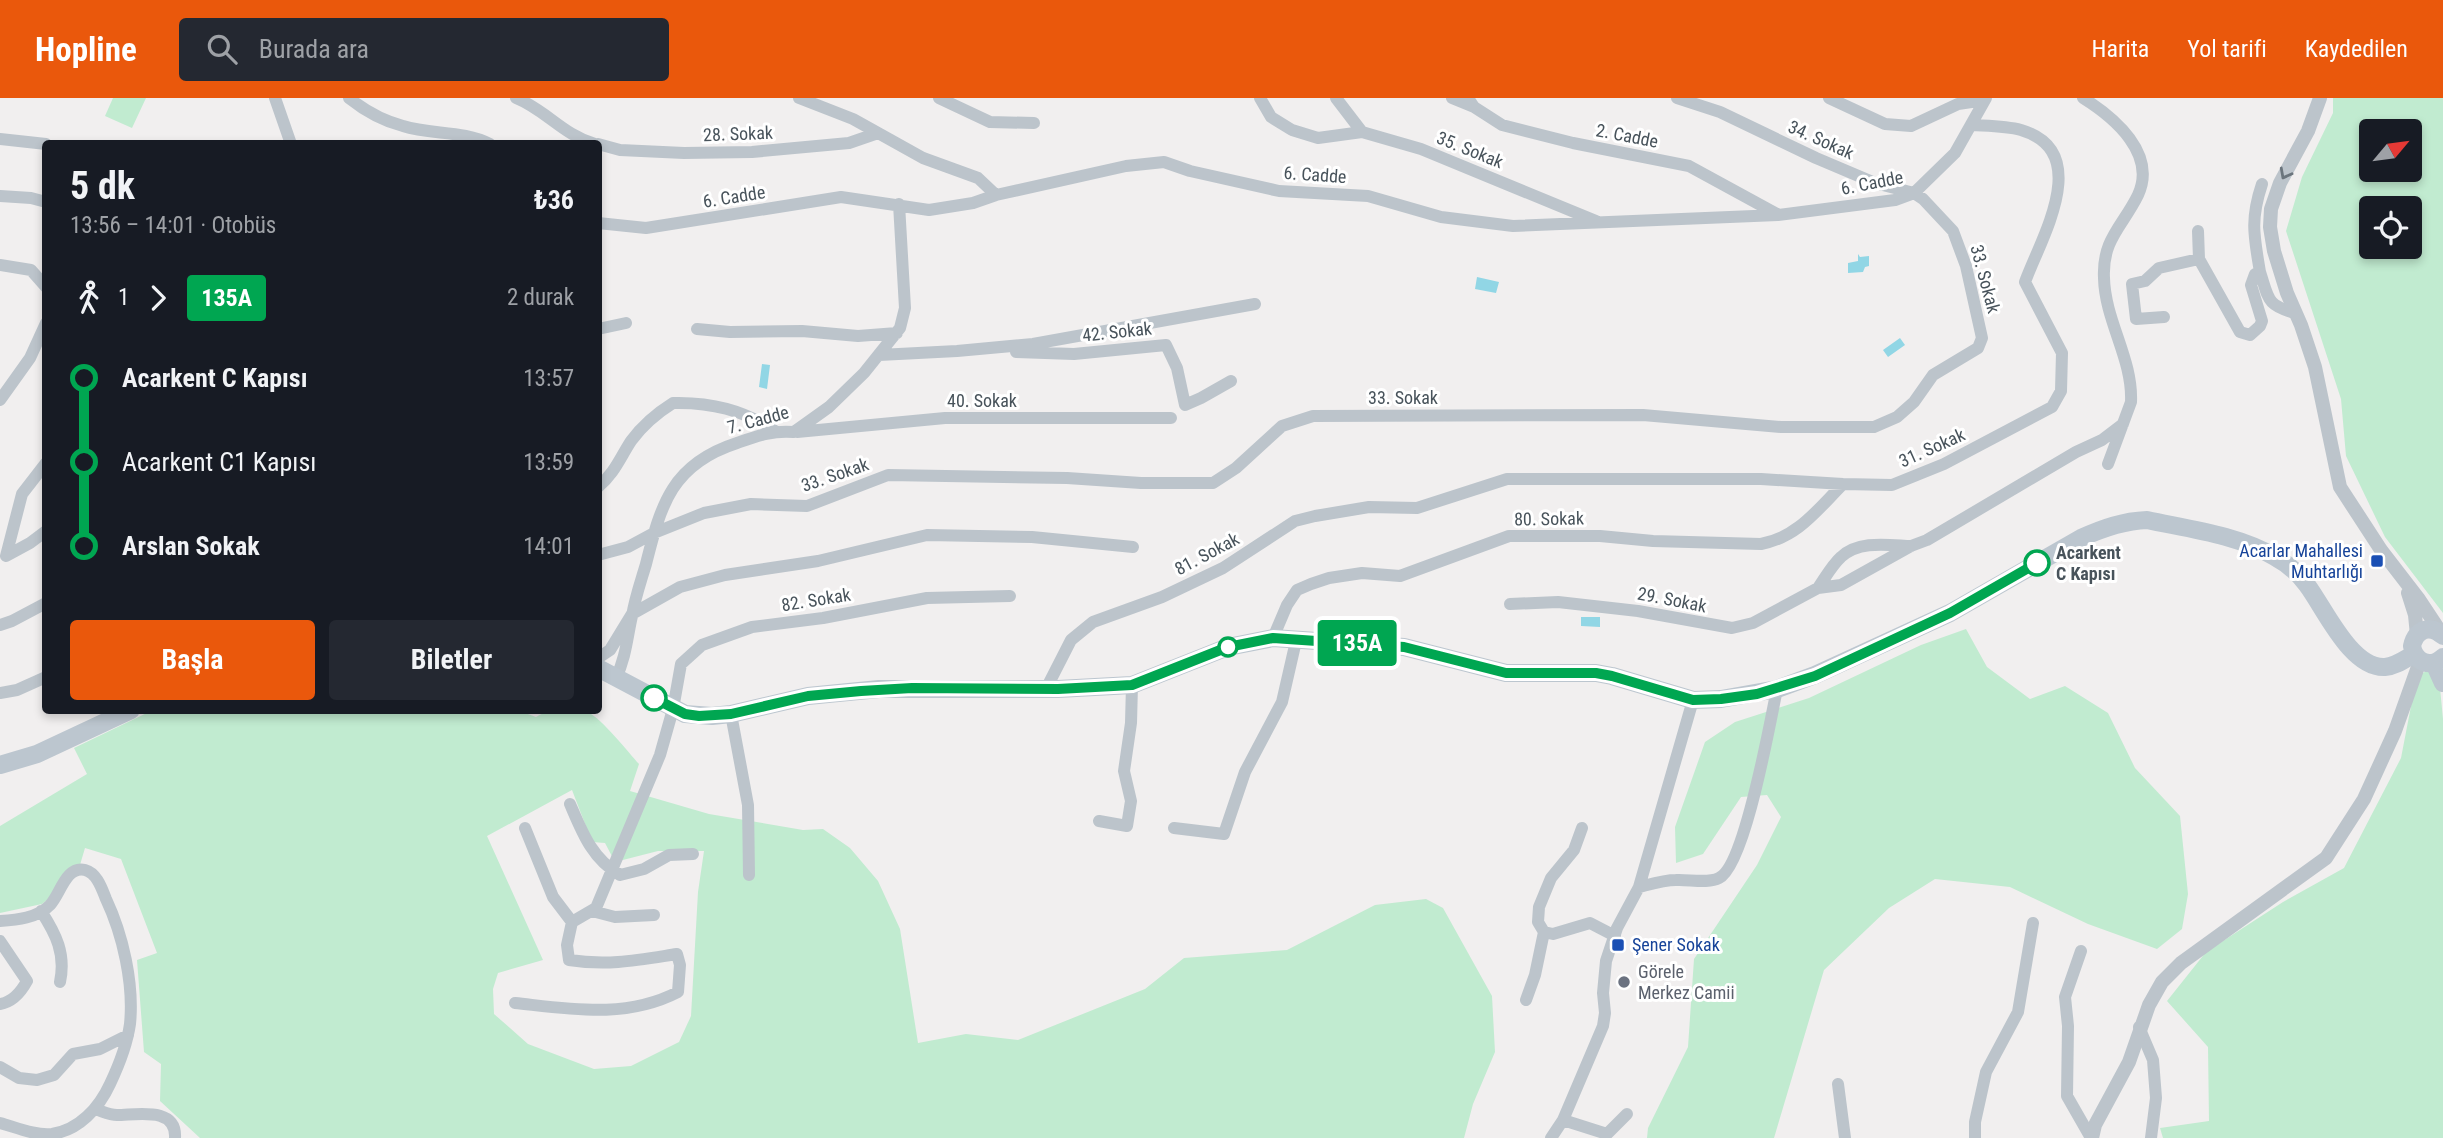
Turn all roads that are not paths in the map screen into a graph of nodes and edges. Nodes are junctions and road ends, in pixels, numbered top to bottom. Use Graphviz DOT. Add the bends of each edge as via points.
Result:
graph roads {
  1 [pos="275,98"];
  2 [pos="349,98"];
  3 [pos="516,98"];
  4 [pos="799,98"];
  5 [pos="939,98"];
  6 [pos="1260,98"];
  7 [pos="1336,98"];
  8 [pos="1452,98"];
  9 [pos="1677,98"];
  10 [pos="1829,98"];
  11 [pos="1986,99"];
  12 [pos="2087,99"];
  13 [pos="1471,102"];
  14 [pos="2317,103"];
  15 [pos="1034,123"];
  16 [pos="1972,125"];
  17 [pos="1362,132"];
  18 [pos="878,133"];
  19 [pos="0,139"];
  20 [pos="290,140"];
  21 [pos="482,140"];
  22 [pos="582,140"];
  23 [pos="42,144"];
  24 [pos="602,145"];
  25 [pos="2262,184"];
  26 [pos="1914,193"];
  27 [pos="996,195"];
  28 [pos="0,196"];
  29 [pos="42,201"];
  30 [pos="899,204"];
  31 [pos="1778,215"];
  32 [pos="602,223"];
  33 [pos="1603,223"];
  34 [pos="2198,231"];
  35 [pos="2199,258"];
  36 [pos="0,265"];
  37 [pos="2260,272"];
  38 [pos="42,282"];
  39 [pos="1255,304"];
  40 [pos="2295,313"];
  41 [pos="2164,317"];
  42 [pos="626,323"];
  43 [pos="602,328"];
  44 [pos="697,329"];
  45 [pos="42,332"];
  46 [pos="897,333"];
  47 [pos="957,351"];
  48 [pos="879,355"];
  49 [pos="1231,381"];
  50 [pos="0,400"];
  51 [pos="1171,418"];
  52 [pos="2123,424"];
  53 [pos="775,430"];
  54 [pos="794,432"];
  55 [pos="2109,464"];
  56 [pos="42,468"];
  57 [pos="602,484"];
  58 [pos="1843,484"];
  59 [pos="1418,508"];
  60 [pos="654,533"];
  61 [pos="42,534"];
  62 [pos="1910,546"];
  63 [pos="1133,547"];
  64 [pos="602,554"];
  65 [pos="3,559"];
  66 [pos="2404,582"];
  67 [pos="1818,588"];
  68 [pos="1010,596"];
  69 [pos="1510,604"];
  70 [pos="42,605"];
  71 [pos="632,614"];
  72 [pos="0,625"];
  73 [pos="2417,635"];
  74 [pos="2443,636"];
  75 [pos="1273,638"];
  76 [pos="1296,640"];
  77 [pos="602,655"];
  78 [pos="2428,658"];
  79 [pos="602,670"];
  80 [pos="616,678"];
  81 [pos="42,679"];
  82 [pos="2443,683"];
  83 [pos="1132,685"];
  84 [pos="1046,689"];
  85 [pos="1777,689"];
  86 [pos="0,693"];
  87 [pos="1693,700"];
  88 [pos="673,709"];
  89 [pos="122,714"];
  90 [pos="731,714"];
  91 [pos="0,765"];
  92 [pos="570,804"];
  93 [pos="1099,821"];
  94 [pos="525,828"];
  95 [pos="1174,828"];
  96 [pos="1582,828"];
  97 [pos="693,854"];
  98 [pos="612,870"];
  99 [pos="749,874"];
  100 [pos="1639,887"];
  101 [pos="41,911"];
  102 [pos="592,911"];
  103 [pos="654,915"];
  104 [pos="0,921"];
  105 [pos="572,922"];
  106 [pos="2033,923"];
  107 [pos="1544,932"];
  108 [pos="1615,936"];
  109 [pos="0,941"];
  110 [pos="2081,951"];
  111 [pos="60,982"];
  112 [pos="1526,1000"];
  113 [pos="515,1003"];
  114 [pos="0,1004"];
  115 [pos="2139,1027"];
  116 [pos="128,1035"];
  117 [pos="0,1067"];
  118 [pos="1838,1084"];
  119 [pos="95,1109"];
  120 [pos="1627,1114"];
  121 [pos="1563,1120"];
  122 [pos="0,1123"];
  123 [pos="175,1138"];
  124 [pos="1551,1138"];
  125 [pos="1845,1138"];
  126 [pos="1975,1138"];
  127 [pos="2092,1138"];
  128 [pos="2151,1138"];
  1 -- 20 [label="street"];
  2 -- 21 [label="street" via="403,127"];
  3 -- 22 [label="street, 28. Sokak"];
  4 -- 18 [label="street"];
  5 -- 15 [label="street" via="990,122"];
  6 -- 17 [label="street" via="1271,117 1292,130 1318,138"];
  7 -- 17 [label="street"];
  8 -- 13 [label="street, 2. Cadde"];
  9 -- 26 [label="street, 34. Sokak" via="1720,112 1875,183"];
  10 -- 11 [label="street" via="1885,124 1911,126 1958,104"];
  11 -- 16 [label="street, 6. Cadde"];
  12 -- 52 [label="street" via="2127,135 2142,164 2143,180 2113,234 2104,275 2109,309 2131,379 2131,402"];
  13 -- 31 [label="street, 2. Cadde" via="1502,125 1689,166"];
  14 -- 40 [label="street, one-way" via="2280,183 2270,227"];
  16 -- 26 [label="street, 6. Cadde" via="1955,153"];
  16 -- 58 [label="street, 31. Sokak" via="2021,131 2042,140 2055,156 2060,173 2056,205 2025,282 2062,353 2061,391 2052,407 1944,464 1892,485"];
  17 -- 33 [label="street, 35. Sokak" via="1422,149"];
  18 -- 24 [label="street, 28. Sokak" via="849,143 752,152 659,152"];
  18 -- 27 [label="street" via="923,158 978,178"];
  19 -- 23 [label="street"];
  25 -- 37 [label="street" via="2253,227"];
  26 -- 31 [label="street, 6. Cadde" via="1895,200"];
  26 -- 60 [label="street, 33. Sokak" via="1953,231 1982,338 1978,348 1933,375 1898,417 1874,427 1781,427 1643,415 1313,416 1282,426 1236,468 1213,482 1141,484 888,475 807,506 739,506 704,513"];
  27 -- 30 [label="street, 6. Cadde" via="929,210"];
  27 -- 33 [label="street, 6. Cadde" via="1164,162 1279,191 1368,197 1441,217 1513,226"];
  28 -- 29 [label="street"];
  30 -- 32 [label="street, 6. Cadde" via="841,197 646,228"];
  30 -- 46 [label="street, 7. Cadde" via="905,308"];
  31 -- 33 [label="street, 6. Cadde"];
  34 -- 35 [label="street"];
  35 -- 37 [label="street" via="2245,335 2255,332 2262,321 2251,285 2252,276"];
  35 -- 41 [label="street" via="2159,268 2145,281 2132,284 2136,319"];
  36 -- 38 [label="street" via="31,270"];
  37 -- 40 [label="street" via="2272,304"];
  39 -- 47 [label="street, 42. Sokak" via="1033,344"];
  40 -- 66 [label="street" via="2308,324 2319,351 2340,487"];
  42 -- 43 [label="street"];
  44 -- 46 [label="street"];
  45 -- 50 [label="street" via="30,358"];
  46 -- 48 [label="street, 7. Cadde"];
  47 -- 48 [label="street, 42. Sokak"];
  47 -- 49 [label="street, 42. Sokak" via="1074,354 1166,345 1177,368 1185,405"];
  48 -- 54 [label="street, 7. Cadde" via="829,407"];
  51 -- 54 [label="street, 40. Sokak" via="945,418"];
  52 -- 55 [label="street"];
  52 -- 62 [label="street, 29. Sokak"];
  53 -- 54 [label="street, 7. Cadde"];
  53 -- 57 [label="street" via="730,408 673,403 631,441"];
  53 -- 60 [label="street, 7. Cadde" via="727,446 682,476 667,495"];
  56 -- 65 [label="street" via="22,494"];
  58 -- 59 [label="street, 31. Sokak" via="1761,479 1507,479"];
  58 -- 75 [label="street, 80. Sokak" via="1794,533 1761,544 1509,536 1400,576 1362,573 1329,578 1297,590"];
  59 -- 84 [label="street, 81. Sokak" via="1369,508 1294,521 1223,568 1093,622 1071,640"];
  60 -- 64 [label="street, 33. Sokak"];
  60 -- 71 [label="street, 7. Cadde"];
  61 -- 65 [label="street"];
  62 -- 67 [label="street, 29. Sokak" via="1841,585"];
  62 -- 67 [label="street, 29. Sokak" via="1857,547 1842,556"];
  63 -- 71 [label="street" via="1031,537 927,535 680,587"];
  66 -- 73 [label="street"];
  66 -- 74 [label="street"];
  67 -- 69 [label="street, 29. Sokak" via="1753,623 1732,628 1558,602"];
  68 -- 88 [label="street, 82. Sokak" via="927,598 752,627 702,645 681,664"];
  70 -- 72 [label="street"];
  71 -- 77 [label="street"];
  71 -- 80 [label="street, 7. Cadde" via="625,660"];
  73 -- 74 [label="main road" via="2429,629"];
  73 -- 78 [label="main road" via="2413,642"];
  75 -- 76 [label="main road"];
  75 -- 83 [label="main road" via="1228,647"];
  76 -- 87 [label="main road" via="1404,647 1506,673 1596,673"];
  76 -- 95 [label="street" via="1282,702 1245,772 1224,834"];
  78 -- 82 [label="main road"];
  78 -- 85 [label="main road" via="2378,667 2359,658 2345,642 2290,566 2256,547 2130,520 2081,538 1950,613"];
  78 -- 115 [label="street" via="2364,799 2326,858 2181,963 2162,982"];
  79 -- 80 [label="main road"];
  80 -- 88 [label="main road"];
  81 -- 86 [label="street"];
  83 -- 84 [label="main road"];
  83 -- 93 [label="street" via="1124,771 1132,801 1127,826"];
  84 -- 90 [label="main road" via="844,692"];
  85 -- 87 [label="main road"];
  85 -- 100 [label="street" via="1744,836 1727,872 1718,880 1674,880"];
  87 -- 100 [label="street"];
  88 -- 90 [label="main road" via="699,716"];
  88 -- 98 [label="street, 82. Sokak" via="660,755"];
  89 -- 91 [label="main road" via="37,754"];
  90 -- 99 [label="street" via="748,804"];
  92 -- 98 [label="street" via="599,861"];
  94 -- 105 [label="street" via="553,897"];
  96 -- 107 [label="street" via="1539,907 1538,922"];
  97 -- 98 [label="street" via="669,855 644,869 620,875"];
  98 -- 102 [label="street, 82. Sokak"];
  100 -- 108 [label="street"];
  101 -- 104 [label="street"];
  101 -- 111 [label="street" via="59,944"];
  101 -- 116 [label="street" via="50,906 76,870 96,877 112,910 123,950 129,985"];
  102 -- 103 [label="street" via="615,917"];
  102 -- 105 [label="street"];
  105 -- 113 [label="street" via="569,961 612,965 677,954 681,965 678,992 659,1002 598,1012"];
  106 -- 126 [label="street" via="2018,1013 1986,1072"];
  107 -- 108 [label="street" via="1553,934 1590,923"];
  107 -- 112 [label="street"];
  108 -- 121 [label="street" via="1606,961 1603,1026"];
  109 -- 114 [label="street" via="27,981 20,993"];
  110 -- 127 [label="street" via="2065,997 2067,1096"];
  115 -- 127 [label="street" via="2129,1062"];
  115 -- 128 [label="street" via="2153,1060 2156,1098"];
  116 -- 117 [label="street" via="100,1049 73,1054 54,1075 37,1080 19,1078"];
  116 -- 119 [label="street" via="116,1073"];
  118 -- 125 [label="street"];
  119 -- 122 [label="street" via="52,1134"];
  119 -- 123 [label="street" via="113,1115 155,1113 167,1119 176,1131"];
  120 -- 121 [label="street" via="1607,1134"];
  121 -- 124 [label="street"];
}
